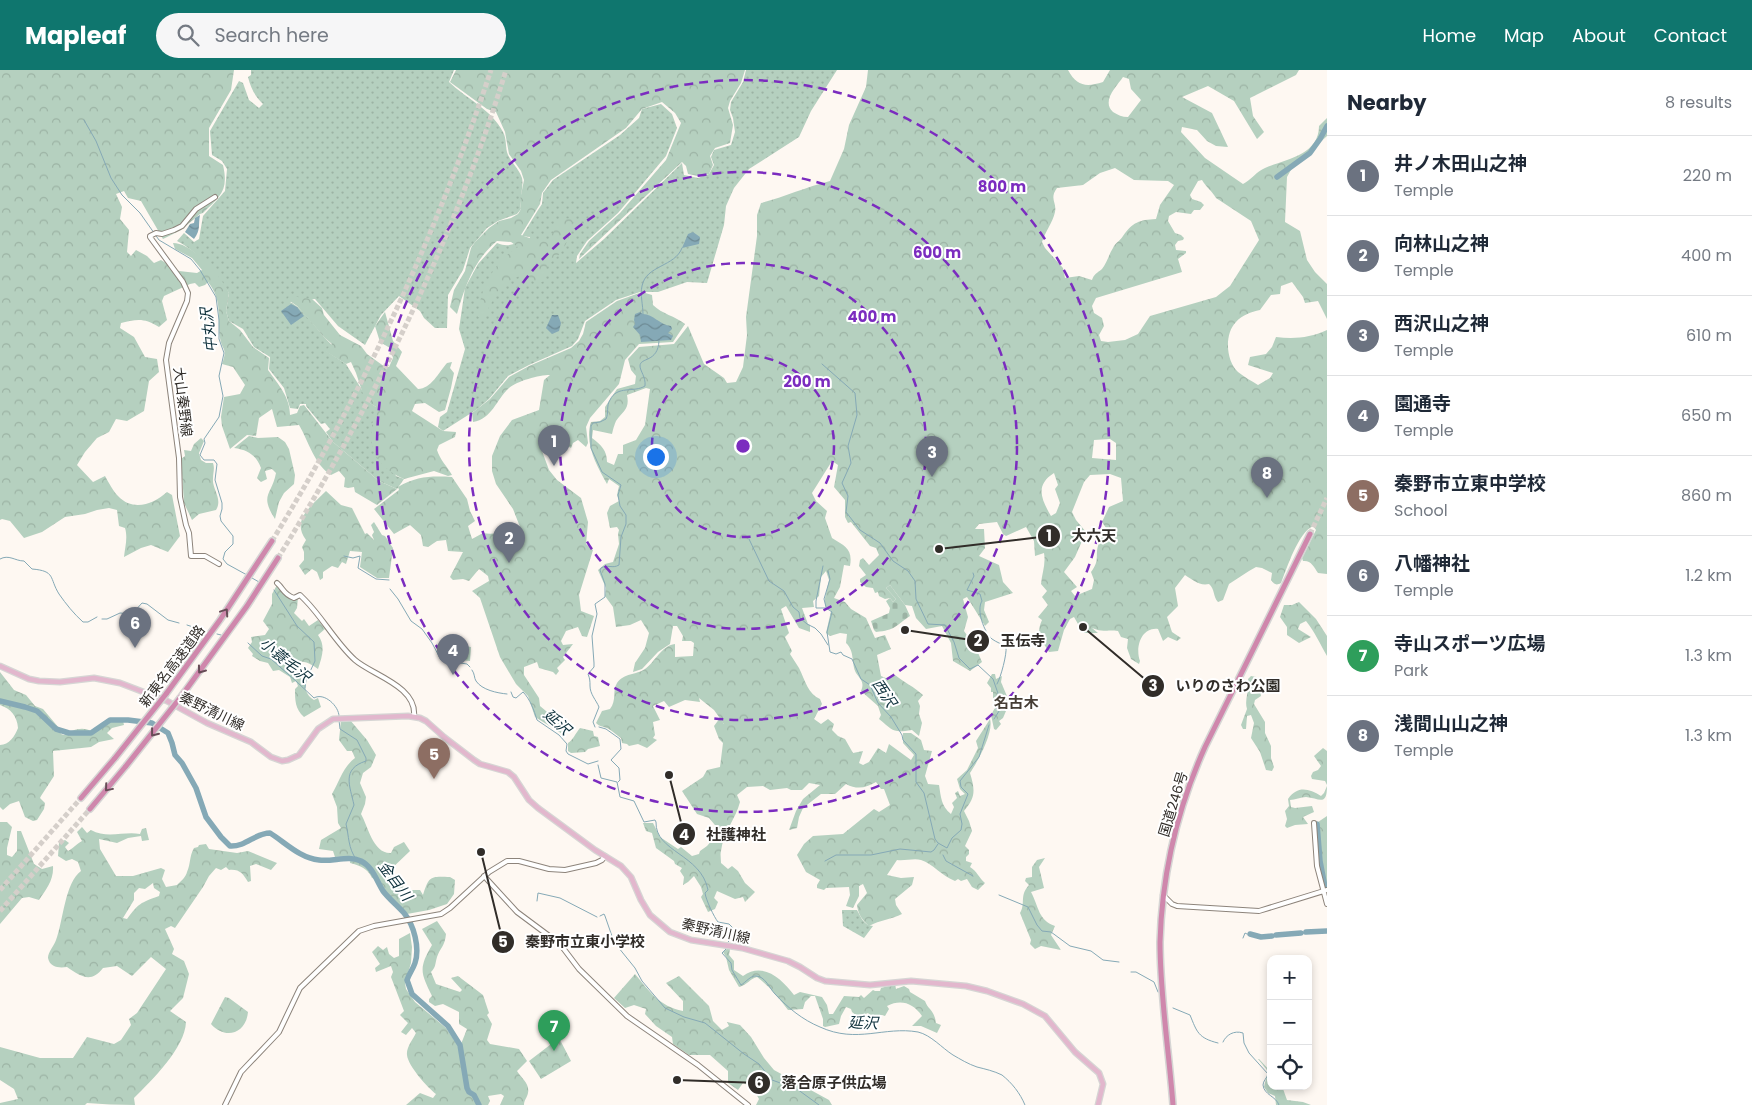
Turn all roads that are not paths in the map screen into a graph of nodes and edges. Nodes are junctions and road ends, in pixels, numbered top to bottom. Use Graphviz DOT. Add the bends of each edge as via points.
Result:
graph roads {
  1 [pos="215,197"];
  2 [pos="1310,534"];
  3 [pos="272,541"];
  4 [pos="278,558"];
  5 [pos="219,564"];
  6 [pos="277,583"];
  7 [pos="0,666"];
  8 [pos="414,716"];
  9 [pos="81,798"];
  10 [pos="90,809"];
  11 [pos="1314,823"];
  12 [pos="605,856"];
  13 [pos="484,876"];
  14 [pos="1325,891"];
  15 [pos="1164,895"];
  16 [pos="1327,904"];
  17 [pos="224,1105"];
  18 [pos="748,1105"];
  19 [pos="1098,1105"];
  20 [pos="1173,1105"];
  1 -- 5 [label="street, 大山秦野線" via="196,209 182,226 153,234 150,238 188,293 166,360 179,458 180,497 191,556 204,556"];
  2 -- 15 [label="highway, 国道246号" via="1195,770 1175,831"];
  9 -- 3 [label="highway, 新東名高速道路, one-way, bridge" via="166,694"];
  4 -- 10 [label="highway, 新東名高速道路, one-way, bridge" via="180,698"];
  6 -- 8 [label="street" via="292,598 300,595 355,660 398,687 413,706"];
  7 -- 8 [label="main road, 秦野清川線" via="39,681 97,678 120,682 251,742 278,760 299,755 318,729 337,718"];
  8 -- 12 [label="main road, 秦野清川線" via="480,764 508,772 534,804"];
  11 -- 14 [label="street" via="1317,866"];
  12 -- 13 [label="street" via="596,863 565,870 507,861"];
  12 -- 19 [label="main road, 秦野清川線" via="627,872 654,919 680,936 788,961 822,980 870,985 911,981 966,986 1037,1011 1052,1022 1075,1052 1100,1073 1103,1084"];
  13 -- 17 [label="street" via="446,912 358,931 306,981 279,1032 242,1072"];
  13 -- 18 [label="street" via="517,912 560,944 579,969 627,1016 698,1065"];
  14 -- 15 [label="street" via="1259,911 1176,906"];
  14 -- 16 [label="street"];
  15 -- 20 [label="highway, 国道246号" via="1160,944"];
}
